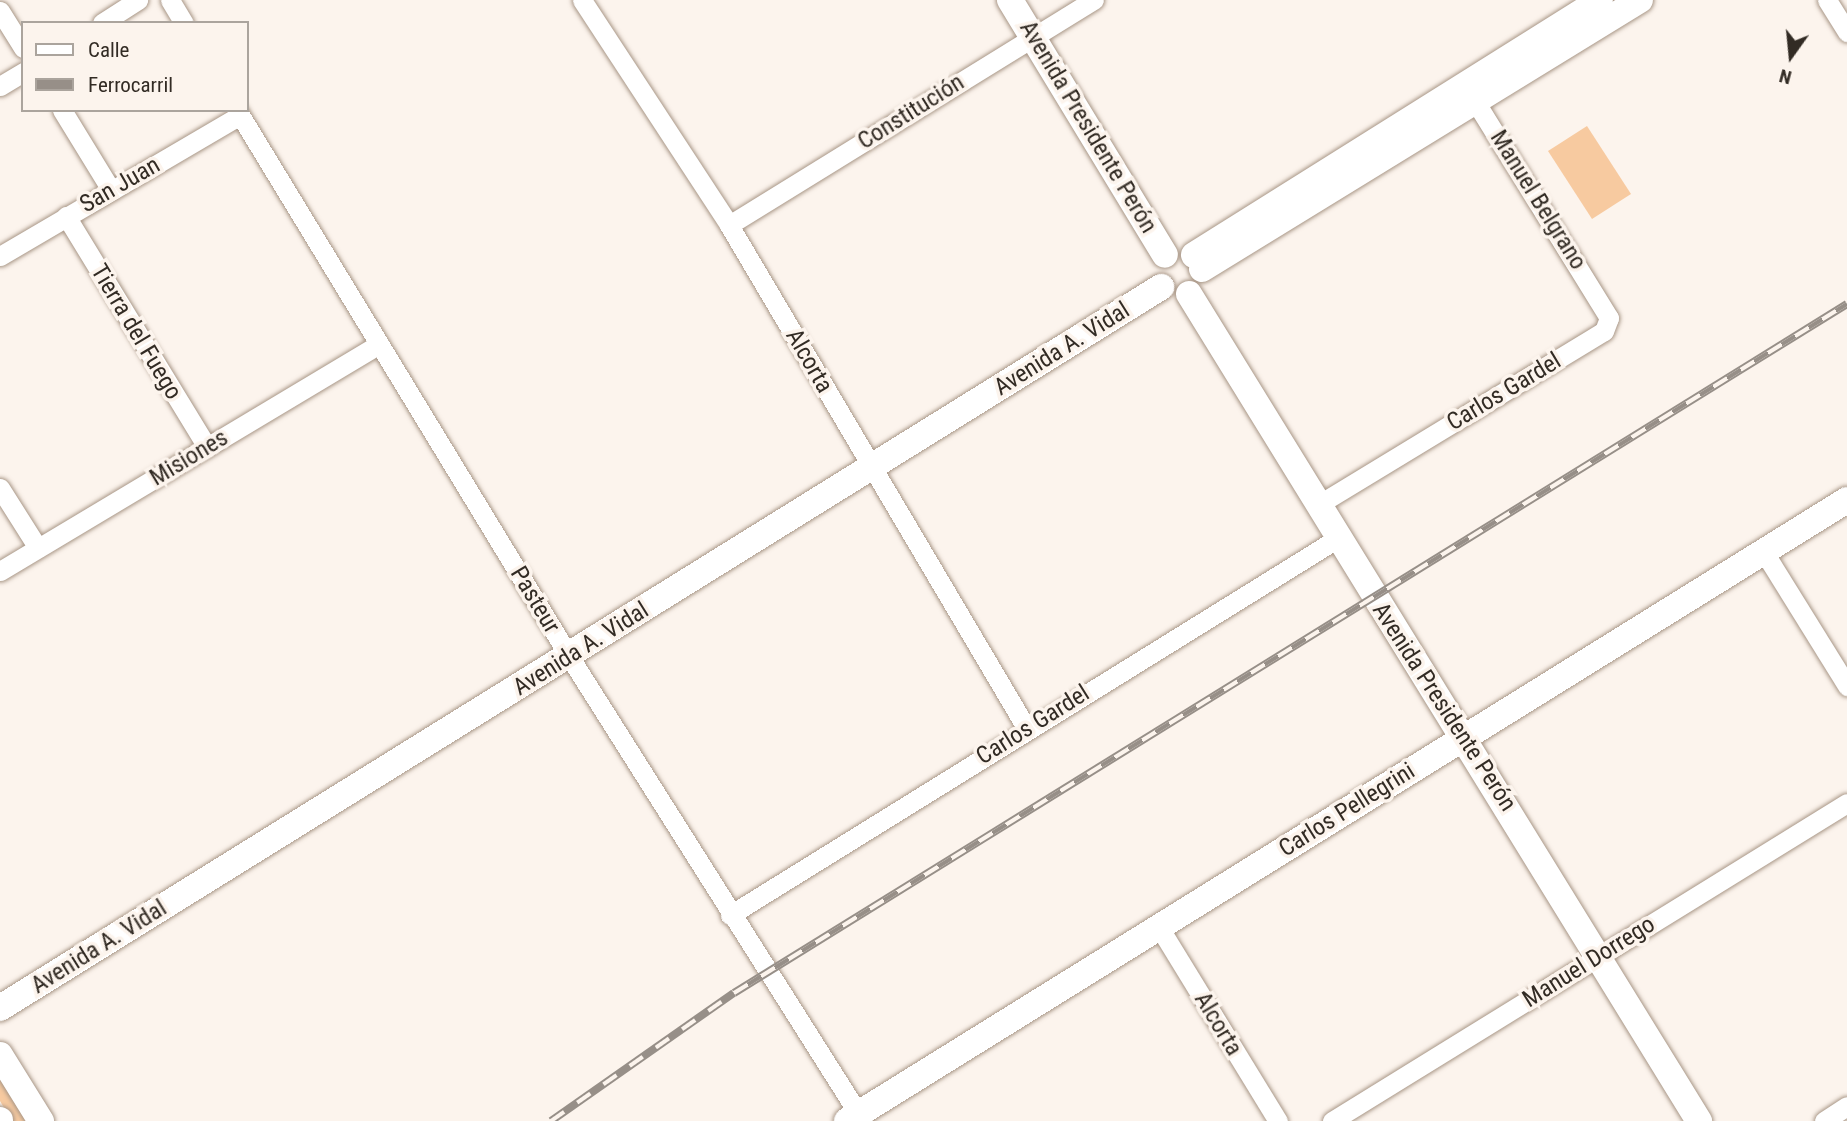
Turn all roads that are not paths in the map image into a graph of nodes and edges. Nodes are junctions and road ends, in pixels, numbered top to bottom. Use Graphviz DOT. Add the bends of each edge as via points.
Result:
graph roads {
  1 [pos="138,0"];
  2 [pos="170,0"];
  3 [pos="1010,0"];
  4 [pos="1094,0"];
  5 [pos="1600,0"];
  6 [pos="1640,0"];
  7 [pos="1827,0"];
  8 [pos="585,1"];
  9 [pos="0,11"];
  10 [pos="105,21"];
  11 [pos="183,21"];
  12 [pos="1847,32"];
  13 [pos="1034,36"];
  14 [pos="21,45"];
  15 [pos="21,73"];
  16 [pos="0,86"];
  17 [pos="1470,93"];
  18 [pos="62,112"];
  19 [pos="239,113"];
  20 [pos="111,190"];
  21 [pos="66,216"];
  22 [pos="729,225"];
  23 [pos="1165,255"];
  24 [pos="0,256"];
  25 [pos="1198,262"];
  26 [pos="1160,287"];
  27 [pos="1189,294"];
  28 [pos="1609,318"];
  29 [pos="379,344"];
  30 [pos="207,447"];
  31 [pos="872,467"];
  32 [pos="0,488"];
  33 [pos="1847,500"];
  34 [pos="1321,503"];
  35 [pos="1338,538"];
  36 [pos="38,548"];
  37 [pos="1764,552"];
  38 [pos="0,571"];
  39 [pos="569,656"];
  40 [pos="1847,686"];
  41 [pos="1027,729"];
  42 [pos="1465,736"];
  43 [pos="1847,803"];
  44 [pos="730,915"];
  45 [pos="1159,927"];
  46 [pos="1600,955"];
  47 [pos="0,1009"];
  48 [pos="0,1055"];
  49 [pos="1847,1106"];
  50 [pos="856,1119"];
  51 [pos="41,1121"];
  52 [pos="1278,1121"];
  53 [pos="1332,1121"];
  54 [pos="1699,1121"];
  55 [pos="1824,1121"];
  1 -- 10 [label="street"];
  2 -- 11 [label="street"];
  3 -- 13 [label="main road, Avenida Presidente Perón"];
  4 -- 13 [label="street, Constitución"];
  5 -- 17 [label="main road"];
  6 -- 17 [label="main road"];
  7 -- 12 [label="street"];
  8 -- 22 [label="street, Alcorta"];
  9 -- 14 [label="street"];
  13 -- 22 [label="street, Constitución"];
  13 -- 23 [label="main road, Avenida Presidente Perón"];
  15 -- 16 [label="street"];
  17 -- 25 [label="main road"];
  17 -- 28 [label="street, Manuel Belgrano"];
  18 -- 20 [label="street"];
  19 -- 20 [label="street, San Juan"];
  19 -- 29 [label="street, Pasteur"];
  20 -- 21 [label="street, San Juan"];
  21 -- 24 [label="street, San Juan"];
  21 -- 30 [label="street, Tierra del Fuego"];
  22 -- 31 [label="street, Alcorta"];
  23 -- 25 [label="main road"];
  23 -- 26 [label="main road" via="1156,270"];
  25 -- 27 [label="main road"];
  26 -- 27 [label="main road" via="1174,296"];
  26 -- 31 [label="main road, Avenida A. Vidal"];
  27 -- 34 [label="main road, Avenida Presidente Perón"];
  28 -- 34 [label="street, Carlos Gardel" via="1604,331"];
  29 -- 30 [label="street, Misiones"];
  29 -- 39 [label="street, Pasteur"];
  30 -- 36 [label="street, Misiones"];
  31 -- 39 [label="main road, Avenida A. Vidal"];
  31 -- 41 [label="street, Alcorta"];
  32 -- 36 [label="street"];
  33 -- 37 [label="main road, Carlos Pellegrini"];
  34 -- 35 [label="main road, Avenida Presidente Perón"];
  35 -- 41 [label="street, Carlos Gardel"];
  35 -- 42 [label="main road, Avenida Presidente Perón"];
  36 -- 38 [label="street, Misiones"];
  37 -- 40 [label="street"];
  37 -- 42 [label="main road, Carlos Pellegrini"];
  39 -- 44 [label="street, Pasteur"];
  39 -- 47 [label="main road, Avenida A. Vidal"];
  41 -- 44 [label="street, Carlos Gardel"];
  42 -- 45 [label="main road, Carlos Pellegrini"];
  42 -- 46 [label="main road, Avenida Presidente Perón"];
  43 -- 46 [label="street, Manuel Dorrego"];
  44 -- 50 [label="street, Pasteur"];
  45 -- 50 [label="main road, Carlos Pellegrini"];
  45 -- 52 [label="street, Alcorta"];
  46 -- 53 [label="street, Manuel Dorrego"];
  46 -- 54 [label="main road, Avenida Presidente Perón"];
  48 -- 51 [label="main road"];
  49 -- 55 [label="street"];
}
